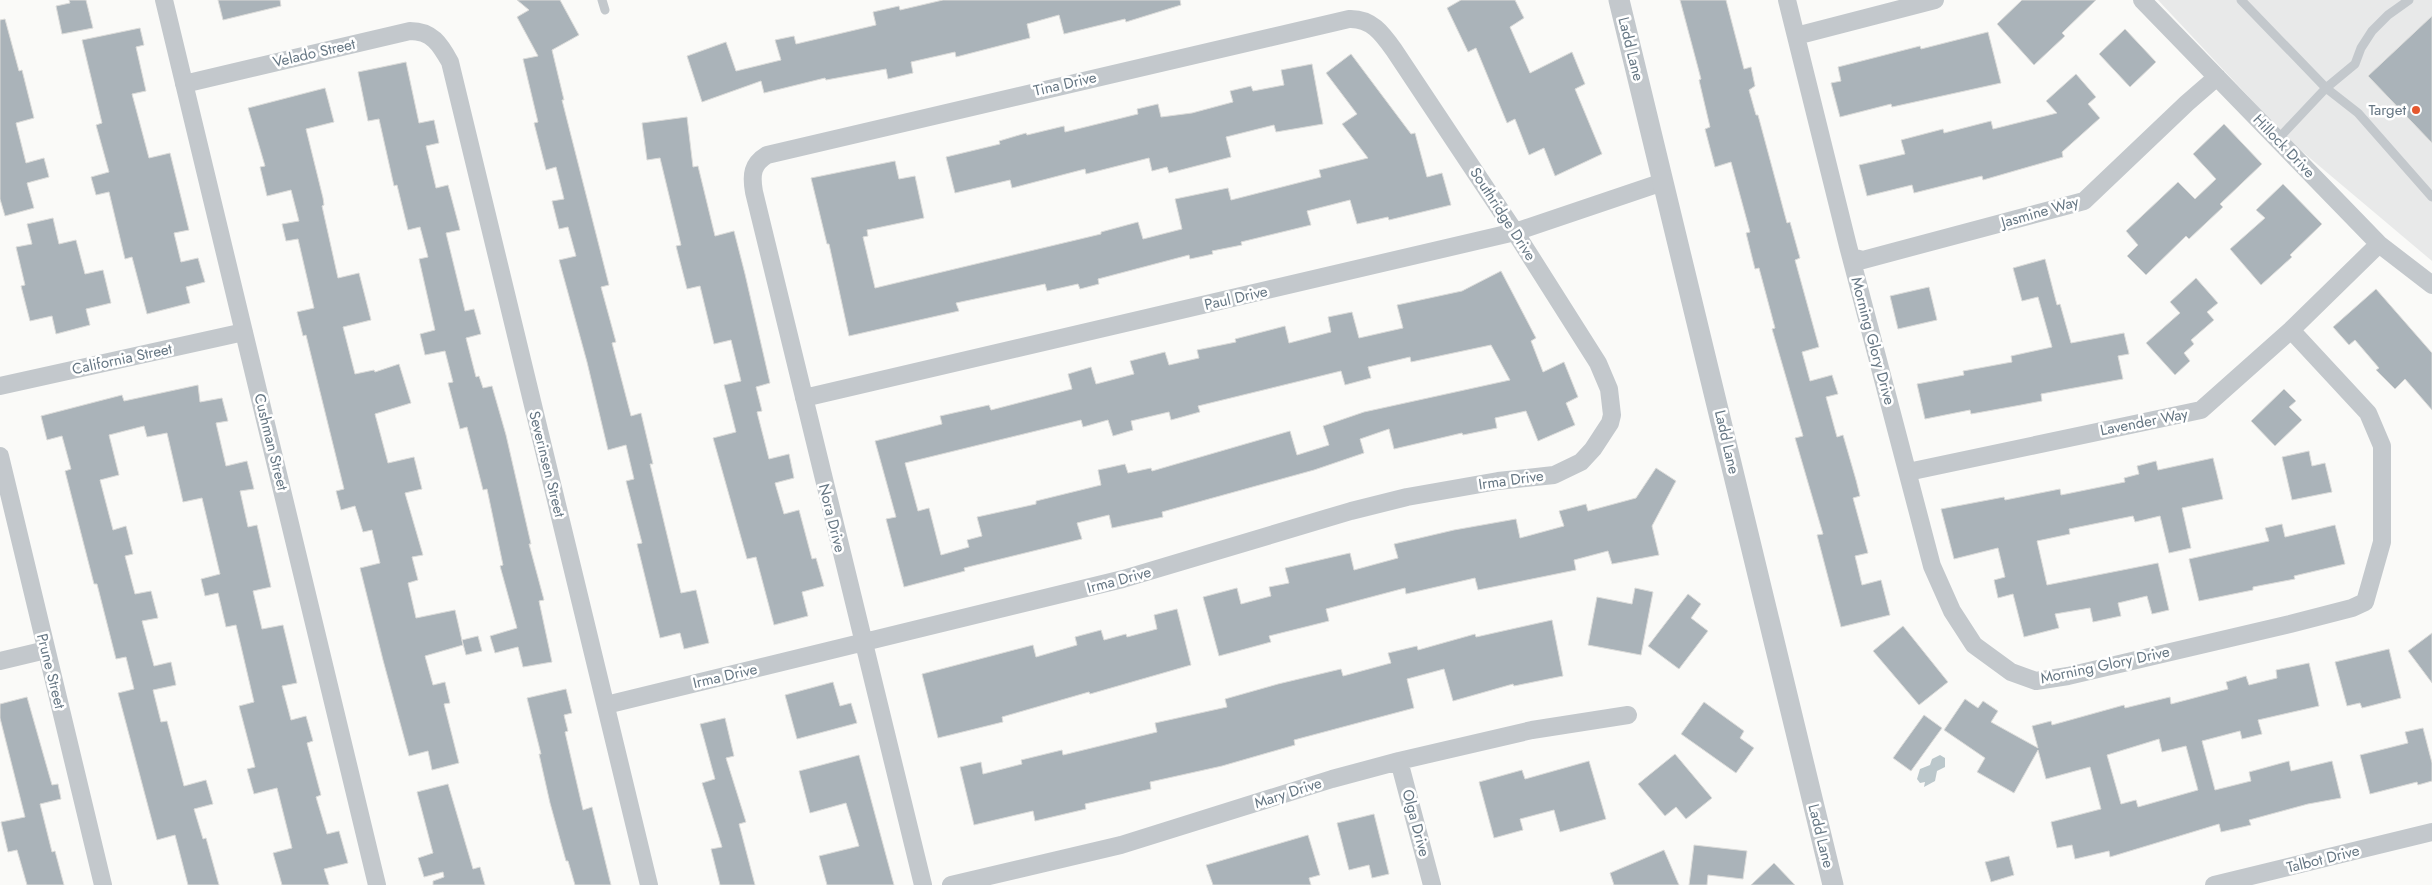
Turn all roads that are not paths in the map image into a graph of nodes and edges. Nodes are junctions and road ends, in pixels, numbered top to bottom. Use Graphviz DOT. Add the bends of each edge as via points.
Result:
graph roads {
  1 [pos="164,0"];
  2 [pos="602,0"];
  3 [pos="1619,0"];
  4 [pos="1787,0"];
  5 [pos="1935,0"];
  6 [pos="2142,0"];
  7 [pos="2241,0"];
  8 [pos="2408,0"];
  9 [pos="605,10"];
  10 [pos="1365,20"];
  11 [pos="1796,36"];
  12 [pos="440,44"];
  13 [pos="2217,77"];
  14 [pos="184,84"];
  15 [pos="2326,88"];
  16 [pos="2278,139"];
  17 [pos="767,155"];
  18 [pos="1663,182"];
  19 [pos="2432,197"];
  20 [pos="1515,232"];
  21 [pos="2379,244"];
  22 [pos="1850,257"];
  23 [pos="2432,285"];
  24 [pos="2291,330"];
  25 [pos="244,332"];
  26 [pos="0,386"];
  27 [pos="804,398"];
  28 [pos="1610,422"];
  29 [pos="0,456"];
  30 [pos="1908,472"];
  31 [pos="863,644"];
  32 [pos="46,650"];
  33 [pos="0,661"];
  34 [pos="606,705"];
  35 [pos="1628,715"];
  36 [pos="1399,762"];
  37 [pos="2432,832"];
  38 [pos="103,885"];
  39 [pos="377,885"];
  40 [pos="648,885"];
  41 [pos="922,885"];
  42 [pos="951,885"];
  43 [pos="1432,885"];
  44 [pos="1833,885"];
  45 [pos="2214,885"];
  1 -- 14 [label="street, Cushman Street"];
  2 -- 9 [label="lane"];
  3 -- 18 [label="street, Ladd Lane"];
  4 -- 11 [label="street, Morning Glory Drive"];
  5 -- 11 [label="street"];
  6 -- 13 [label="street, Hillock Drive"];
  7 -- 15 [label="lane"];
  8 -- 15 [label="lane" via="2372,31 2355,64"];
  10 -- 17 [label="street, Tina Drive" via="1330,23"];
  10 -- 20 [label="street, Southridge Drive" via="1384,36 1394,50"];
  11 -- 22 [label="street, Morning Glory Drive"];
  12 -- 14 [label="street, Velado Street" via="426,33 410,31"];
  12 -- 34 [label="street, Severinsen Street" via="450,62"];
  13 -- 16 [label="street, Hillock Drive"];
  13 -- 22 [label="street, Jasmine Way" via="2084,201 1863,260"];
  14 -- 25 [label="street, Cushman Street"];
  15 -- 16 [label="lane"];
  15 -- 19 [label="lane" via="2358,113"];
  16 -- 21 [label="street, Hillock Drive"];
  17 -- 27 [label="street, Nora Drive" via="752,171 752,181"];
  18 -- 20 [label="street, Paul Drive"];
  18 -- 44 [label="street, Ladd Lane"];
  20 -- 27 [label="street, Paul Drive"];
  20 -- 28 [label="street, Southridge Drive" via="1598,363 1612,402"];
  21 -- 23 [label="street, Hillock Drive"];
  21 -- 24 [label="street, Lavender Way"];
  22 -- 30 [label="street, Morning Glory Drive"];
  24 -- 30 [label="street, Lavender Way" via="2202,410"];
  24 -- 30 [label="street, Morning Glory Drive" via="2368,413 2382,446 2382,542 2365,602 2352,608 2036,681 2011,672 1974,645 1952,610 1932,566"];
  25 -- 26 [label="street, California Street"];
  25 -- 39 [label="street, Cushman Street"];
  27 -- 31 [label="street, Nora Drive"];
  28 -- 31 [label="street, Irma Drive" via="1581,462 1562,473 1379,504 1123,580"];
  29 -- 32 [label="street, Prune Street"];
  31 -- 34 [label="street, Irma Drive"];
  31 -- 41 [label="street, Nora Drive"];
  32 -- 33 [label="street"];
  32 -- 38 [label="street, Prune Street"];
  34 -- 40 [label="street, Severinsen Street"];
  35 -- 36 [label="street, Mary Drive" via="1532,730"];
  36 -- 42 [label="street, Mary Drive" via="1332,779 1121,845"];
  36 -- 43 [label="street, Olga Drive"];
  37 -- 45 [label="street, Talbot Drive"];
}
